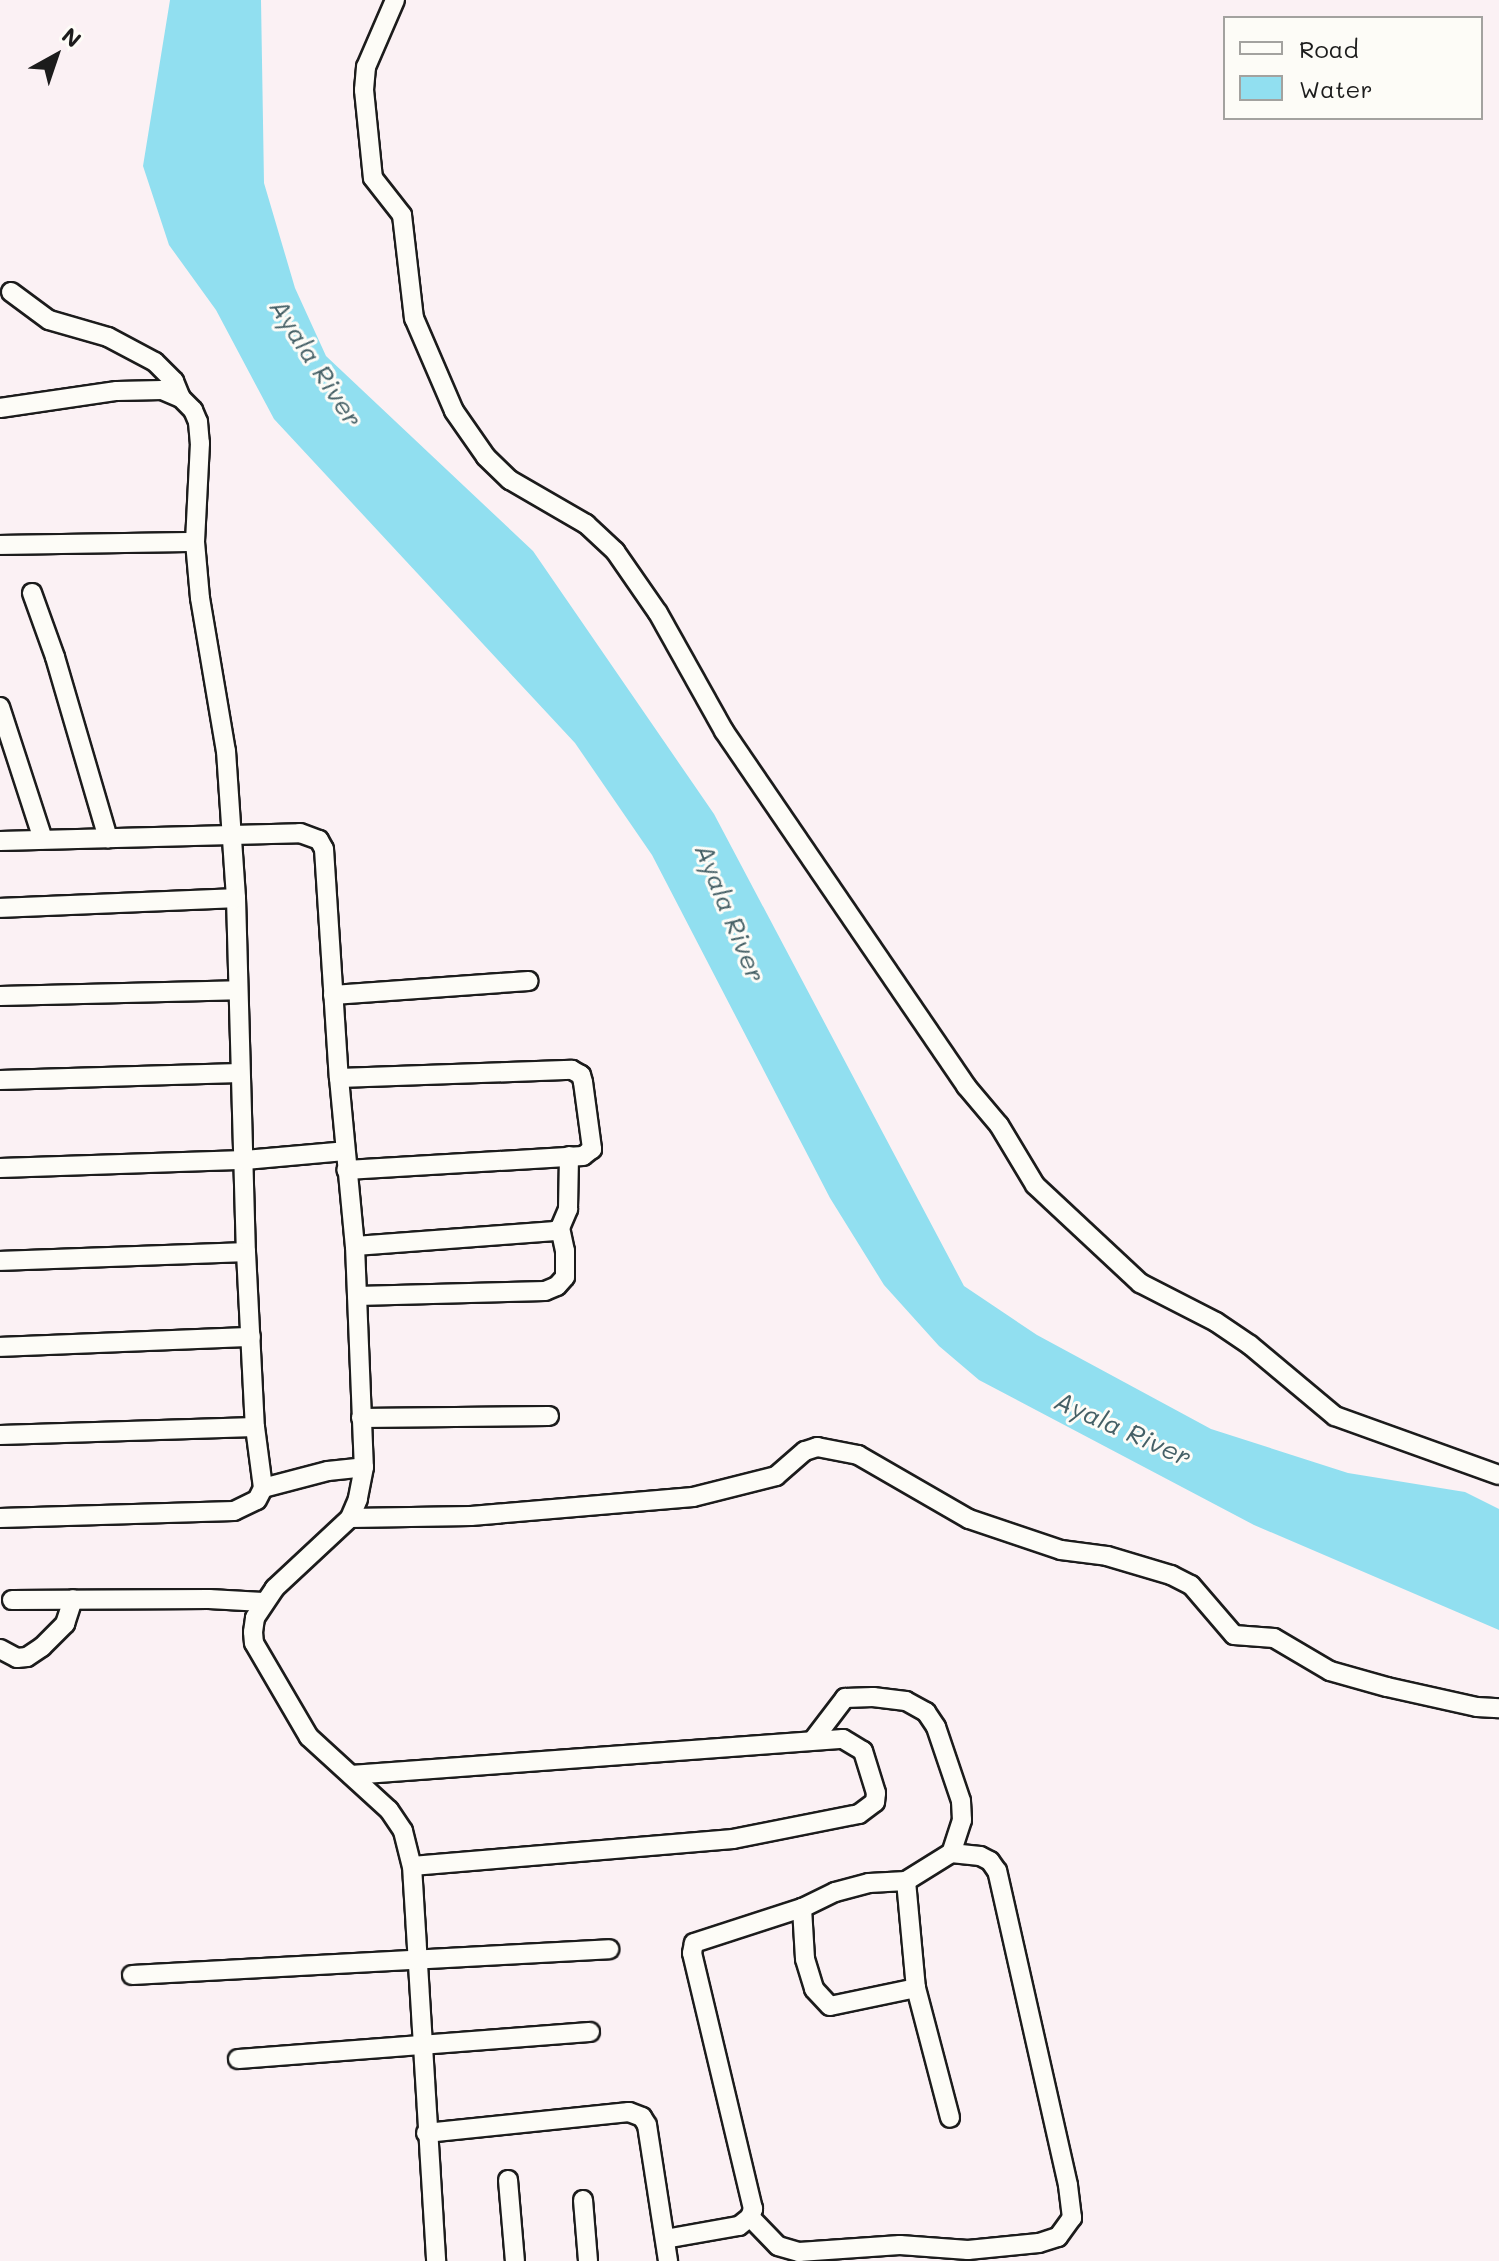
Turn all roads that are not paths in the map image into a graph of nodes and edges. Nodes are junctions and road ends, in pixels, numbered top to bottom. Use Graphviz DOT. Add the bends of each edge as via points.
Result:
graph roads {
  1 [pos="395,0"];
  2 [pos="11,292"];
  3 [pos="181,398"];
  4 [pos="0,408"];
  5 [pos="195,542"];
  6 [pos="0,545"];
  7 [pos="32,593"];
  8 [pos="0,707"];
  9 [pos="230,835"];
  10 [pos="108,838"];
  11 [pos="43,839"];
  12 [pos="0,841"];
  13 [pos="236,898"];
  14 [pos="0,908"];
  15 [pos="529,981"];
  16 [pos="238,990"];
  17 [pos="333,995"];
  18 [pos="0,996"];
  19 [pos="240,1073"];
  20 [pos="339,1078"];
  21 [pos="0,1080"];
  22 [pos="569,1156"];
  23 [pos="245,1160"];
  24 [pos="346,1161"];
  25 [pos="0,1168"];
  26 [pos="560,1228"];
  27 [pos="355,1246"];
  28 [pos="246,1252"];
  29 [pos="0,1261"];
  30 [pos="357,1296"];
  31 [pos="251,1337"];
  32 [pos="0,1347"];
  33 [pos="549,1416"];
  34 [pos="361,1418"];
  35 [pos="255,1427"];
  36 [pos="0,1435"];
  37 [pos="364,1467"];
  38 [pos="1499,1475"];
  39 [pos="263,1488"];
  40 [pos="0,1518"];
  41 [pos="350,1518"];
  42 [pos="73,1599"];
  43 [pos="12,1600"];
  44 [pos="263,1602"];
  45 [pos="0,1649"];
  46 [pos="1499,1708"];
  47 [pos="813,1740"];
  48 [pos="351,1775"];
  49 [pos="951,1853"];
  50 [pos="412,1866"];
  51 [pos="906,1881"];
  52 [pos="802,1908"];
  53 [pos="609,1949"];
  54 [pos="417,1959"];
  55 [pos="132,1975"];
  56 [pos="916,1988"];
  57 [pos="590,2032"];
  58 [pos="421,2046"];
  59 [pos="238,2059"];
  60 [pos="950,2118"];
  61 [pos="426,2133"];
  62 [pos="508,2180"];
  63 [pos="583,2200"];
  64 [pos="750,2217"];
  65 [pos="665,2239"];
  66 [pos="436,2261"];
  67 [pos="515,2261"];
  68 [pos="588,2261"];
  69 [pos="668,2261"];
  1 -- 38 [label="street" via="366,67 373,178 402,215 414,318 454,411 486,457 510,480 586,524 615,551 658,613 724,731 951,1065 999,1125 1035,1185 1140,1283 1240,1338 1335,1416"];
  2 -- 3 [label="street" via="49,320 108,337 155,362 174,381"];
  3 -- 4 [label="street" via="162,390 117,391"];
  3 -- 5 [label="street" via="193,410 200,443"];
  5 -- 6 [label="street"];
  5 -- 9 [label="street" via="226,751"];
  7 -- 10 [label="street"];
  8 -- 11 [label="street"];
  9 -- 10 [label="street"];
  9 -- 13 [label="street"];
  9 -- 17 [label="street" via="300,833 319,840 326,856"];
  10 -- 11 [label="street"];
  11 -- 12 [label="street"];
  13 -- 14 [label="street"];
  13 -- 16 [label="street"];
  15 -- 17 [label="street"];
  16 -- 18 [label="street"];
  16 -- 19 [label="street"];
  17 -- 20 [label="street"];
  19 -- 21 [label="street"];
  19 -- 23 [label="street"];
  20 -- 22 [label="street" via="572,1070 583,1082 592,1149 587,1155"];
  20 -- 24 [label="street"];
  22 -- 24 [label="street"];
  22 -- 26 [label="street" via="568,1209"];
  23 -- 24 [label="street"];
  23 -- 25 [label="street"];
  23 -- 28 [label="street"];
  24 -- 27 [label="street"];
  26 -- 27 [label="street"];
  26 -- 30 [label="street" via="565,1277 545,1291"];
  27 -- 30 [label="street"];
  28 -- 29 [label="street"];
  28 -- 31 [label="street"];
  30 -- 34 [label="street"];
  31 -- 32 [label="street"];
  31 -- 35 [label="street"];
  33 -- 34 [label="street"];
  34 -- 37 [label="street"];
  35 -- 36 [label="street"];
  35 -- 39 [label="street"];
  37 -- 39 [label="street"];
  37 -- 41 [label="street"];
  39 -- 40 [label="street" via="257,1500 234,1511"];
  41 -- 44 [label="street"];
  41 -- 46 [label="street" via="471,1516 693,1497 776,1476 817,1447 858,1455 969,1519 1061,1550 1107,1556 1171,1575 1191,1585 1234,1635 1274,1638 1344,1675 1441,1700"];
  42 -- 43 [label="street"];
  42 -- 44 [label="street"];
  42 -- 45 [label="street" via="65,1624 42,1647 17,1658"];
  44 -- 48 [label="street" via="255,1618 254,1643 309,1737"];
  47 -- 48 [label="street"];
  47 -- 49 [label="street" via="845,1698 906,1701 926,1712 961,1801 962,1820"];
  47 -- 50 [label="street" via="843,1739 863,1751 876,1793 869,1809 733,1839"];
  48 -- 50 [label="street" via="396,1820"];
  49 -- 51 [label="street"];
  49 -- 64 [label="street" via="980,1856 997,1871 1072,2218 1058,2237 1039,2243 968,2250 900,2245 799,2252 778,2246"];
  50 -- 54 [label="street"];
  51 -- 52 [label="street" via="869,1883"];
  51 -- 56 [label="street"];
  52 -- 56 [label="street" via="805,1959 824,2002 838,2006"];
  52 -- 64 [label="street" via="701,1938 692,1953 751,2194"];
  53 -- 54 [label="street"];
  54 -- 55 [label="street"];
  54 -- 58 [label="street"];
  56 -- 60 [label="street"];
  57 -- 58 [label="street"];
  58 -- 59 [label="street"];
  58 -- 61 [label="street"];
  61 -- 65 [label="street" via="629,2112 642,2117"];
  61 -- 66 [label="street"];
  62 -- 67 [label="street"];
  63 -- 68 [label="street"];
  64 -- 65 [label="street" via="739,2226"];
  65 -- 69 [label="street"];
}
